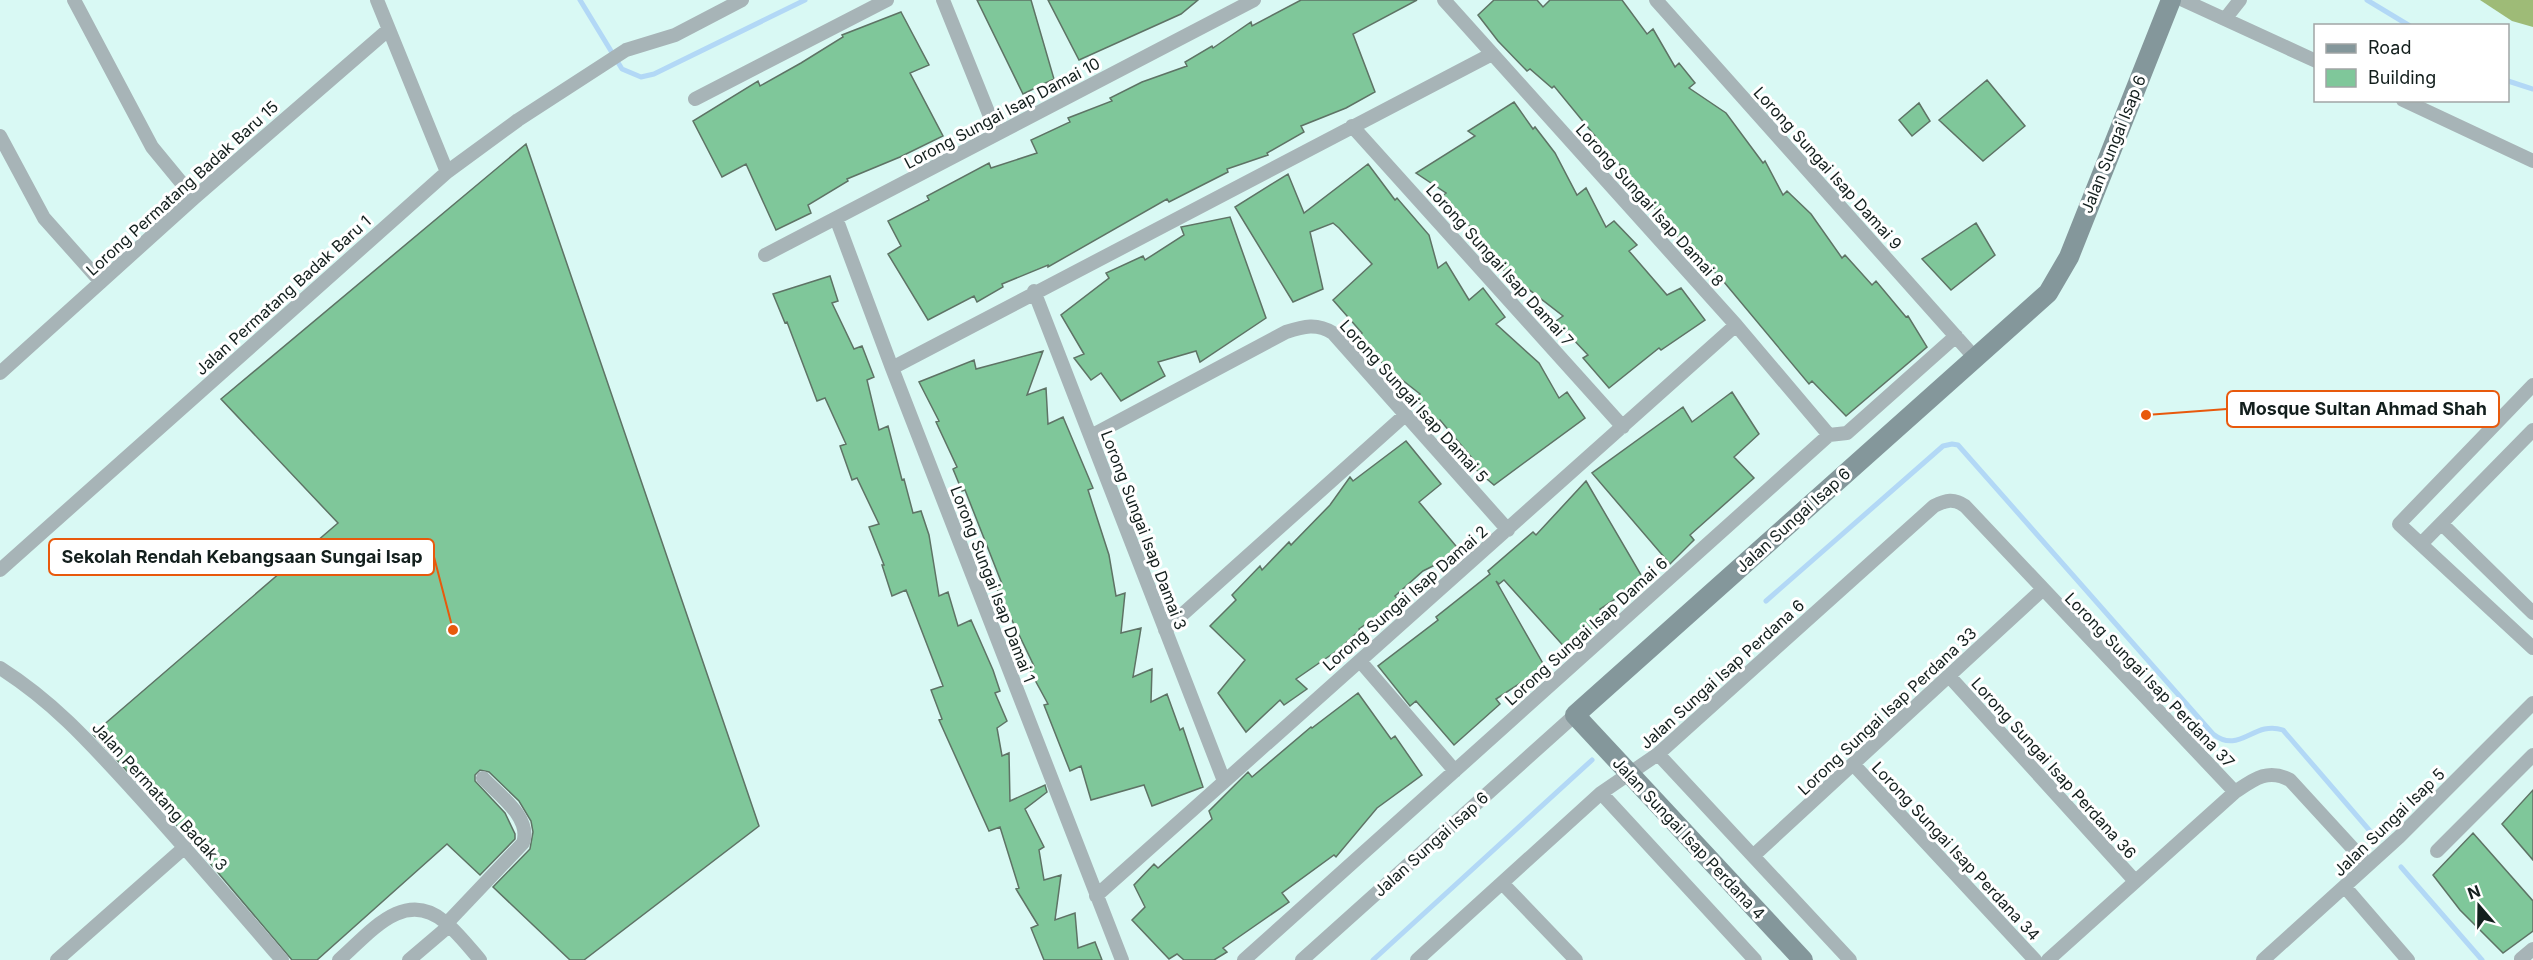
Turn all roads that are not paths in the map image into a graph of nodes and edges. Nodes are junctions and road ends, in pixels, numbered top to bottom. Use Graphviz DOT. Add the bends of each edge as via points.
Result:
graph roads {
  1 [pos="74,0"];
  2 [pos="377,0"];
  3 [pos="742,0"];
  4 [pos="887,0"];
  5 [pos="943,0"];
  6 [pos="1254,0"];
  7 [pos="1444,0"];
  8 [pos="1656,0"];
  9 [pos="2171,0"];
  10 [pos="2183,0"];
  11 [pos="2240,0"];
  12 [pos="2225,19"];
  13 [pos="388,30"];
  14 [pos="1492,54"];
  15 [pos="2314,60"];
  16 [pos="695,99"];
  17 [pos="2407,102"];
  18 [pos="1352,126"];
  19 [pos="997,134"];
  20 [pos="0,136"];
  21 [pos="2533,161"];
  22 [pos="447,172"];
  23 [pos="194,198"];
  24 [pos="836,218"];
  25 [pos="765,255"];
  26 [pos="101,282"];
  27 [pos="1034,291"];
  28 [pos="1736,325"];
  29 [pos="1956,336"];
  30 [pos="1976,358"];
  31 [pos="2,367"];
  32 [pos="892,368"];
  33 [pos="2533,385"];
  34 [pos="1405,415"];
  35 [pos="1623,427"];
  36 [pos="2533,430"];
  37 [pos="1829,435"];
  38 [pos="1091,436"];
  39 [pos="2442,524"];
  40 [pos="1508,530"];
  41 [pos="2421,544"];
  42 [pos="0,570"];
  43 [pos="2042,590"];
  44 [pos="2533,614"];
  45 [pos="1165,630"];
  46 [pos="2531,641"];
  47 [pos="1360,661"];
  48 [pos="0,668"];
  49 [pos="1949,676"];
  50 [pos="2533,703"];
  51 [pos="1575,715"];
  52 [pos="1658,754"];
  53 [pos="2533,755"];
  54 [pos="1853,764"];
  55 [pos="1455,771"];
  56 [pos="1629,774"];
  57 [pos="483,778"];
  58 [pos="1224,782"];
  59 [pos="2235,792"];
  60 [pos="1601,793"];
  61 [pos="185,847"];
  62 [pos="2437,851"];
  63 [pos="1754,856"];
  64 [pos="2368,865"];
  65 [pos="2136,881"];
  66 [pos="1503,884"];
  67 [pos="2345,887"];
  68 [pos="1096,896"];
  69 [pos="448,924"];
  70 [pos="2533,949"];
  71 [pos="2521,959"];
  72 [pos="57,960"];
  73 [pos="282,960"];
  74 [pos="339,960"];
  75 [pos="409,960"];
  76 [pos="480,960"];
  77 [pos="1122,960"];
  78 [pos="1244,960"];
  79 [pos="1302,960"];
  80 [pos="1417,960"];
  81 [pos="1576,960"];
  82 [pos="1755,960"];
  83 [pos="1803,960"];
  84 [pos="1850,960"];
  85 [pos="2036,960"];
  86 [pos="2048,960"];
  87 [pos="2263,960"];
  88 [pos="2408,960"];
  1 -- 23 [label="street" via="152,147"];
  2 -- 13 [label="street"];
  3 -- 22 [label="street, Jalan Permatang Badak Baru 1" via="675,35 626,50"];
  4 -- 16 [label="street"];
  5 -- 19 [label="street"];
  6 -- 19 [label="street, Lorong Sungai Isap Damai 10"];
  7 -- 14 [label="street, Lorong Sungai Isap Damai 8"];
  8 -- 29 [label="street, Lorong Sungai Isap Damai 9"];
  9 -- 30 [label="street, Jalan Sungai Isap 6" via="2060,274 2048,293"];
  10 -- 12 [label="street"];
  11 -- 12 [label="street"];
  12 -- 15 [label="street"];
  13 -- 22 [label="street"];
  13 -- 23 [label="street, Lorong Permatang Badak Baru 15"];
  14 -- 18 [label="street"];
  14 -- 28 [label="street, Lorong Sungai Isap Damai 8"];
  17 -- 21 [label="street"];
  18 -- 27 [label="street"];
  18 -- 35 [label="street, Lorong Sungai Isap Damai 7"];
  19 -- 24 [label="street, Lorong Sungai Isap Damai 10"];
  20 -- 26 [label="street" via="44,218"];
  22 -- 42 [label="street, Jalan Permatang Badak Baru 1"];
  23 -- 26 [label="street, Lorong Permatang Badak Baru 15"];
  24 -- 25 [label="street, Lorong Sungai Isap Damai 10"];
  24 -- 32 [label="street, Lorong Sungai Isap Damai 1"];
  26 -- 31 [label="street, Lorong Permatang Badak Baru 15"];
  27 -- 32 [label="street"];
  27 -- 38 [label="street, Lorong Sungai Isap Damai 3"];
  28 -- 35 [label="street, Lorong Sungai Isap Damai 2"];
  28 -- 37 [label="street, Lorong Sungai Isap Damai 8"];
  29 -- 30 [label="street, Lorong Sungai Isap Damai 9"];
  29 -- 37 [label="street, Lorong Sungai Isap Damai 6" via="1847,433"];
  30 -- 51 [label="street, Jalan Sungai Isap 6"];
  32 -- 68 [label="street, Lorong Sungai Isap Damai 1"];
  33 -- 41 [label="street" via="2399,524"];
  34 -- 38 [label="street, Lorong Sungai Isap Damai 5" via="1333,333 1312,326 1286,332"];
  34 -- 40 [label="street, Lorong Sungai Isap Damai 5"];
  34 -- 45 [label="street"];
  35 -- 40 [label="street, Lorong Sungai Isap Damai 2"];
  36 -- 39 [label="street"];
  37 -- 55 [label="street, Lorong Sungai Isap Damai 6"];
  38 -- 45 [label="street, Lorong Sungai Isap Damai 3"];
  39 -- 41 [label="street"];
  39 -- 44 [label="street"];
  40 -- 47 [label="street, Lorong Sungai Isap Damai 2"];
  41 -- 46 [label="street"];
  43 -- 49 [label="street, Lorong Sungai Isap Perdana 33"];
  43 -- 52 [label="street, Jalan Sungai Isap Perdana 6" via="1965,506 1958,501 1942,502"];
  43 -- 59 [label="street, Lorong Sungai Isap Perdana 37"];
  45 -- 58 [label="street, Lorong Sungai Isap Damai 3"];
  47 -- 55 [label="street"];
  47 -- 58 [label="street, Lorong Sungai Isap Damai 2"];
  48 -- 61 [label="street, Jalan Permatang Badak 3" via="58,710"];
  49 -- 54 [label="street, Lorong Sungai Isap Perdana 33"];
  49 -- 65 [label="street, Lorong Sungai Isap Perdana 36"];
  50 -- 64 [label="street, Jalan Sungai Isap 5"];
  51 -- 56 [label="street, Jalan Sungai Isap Perdana 4"];
  51 -- 79 [label="street, Jalan Sungai Isap 6"];
  52 -- 56 [label="street, Jalan Sungai Isap Perdana 6"];
  52 -- 63 [label="street"];
  53 -- 62 [label="street"];
  54 -- 63 [label="street, Lorong Sungai Isap Perdana 33"];
  54 -- 85 [label="street, Lorong Sungai Isap Perdana 34"];
  55 -- 78 [label="street, Lorong Sungai Isap Damai 6"];
  56 -- 60 [label="street, Jalan Sungai Isap Perdana 6"];
  56 -- 83 [label="street, Jalan Sungai Isap Perdana 4"];
  57 -- 69 [label="street" via="517,814 527,834"];
  58 -- 68 [label="street, Lorong Sungai Isap Damai 2"];
  59 -- 64 [label="street" via="2270,773 2290,780"];
  59 -- 65 [label="street"];
  60 -- 66 [label="street, Jalan Sungai Isap Perdana 6"];
  60 -- 82 [label="street"];
  61 -- 72 [label="street"];
  61 -- 73 [label="street, Jalan Permatang Badak 3"];
  63 -- 84 [label="street"];
  64 -- 67 [label="street, Jalan Sungai Isap 5"];
  65 -- 86 [label="street"];
  66 -- 80 [label="street, Jalan Sungai Isap Perdana 6"];
  66 -- 81 [label="street"];
  67 -- 87 [label="street, Jalan Sungai Isap 5"];
  67 -- 88 [label="street"];
  68 -- 77 [label="street, Lorong Sungai Isap Damai 1"];
  69 -- 74 [label="street" via="424,909 398,912"];
  69 -- 75 [label="street"];
  69 -- 76 [label="street"];
  70 -- 71 [label="street"];
}
